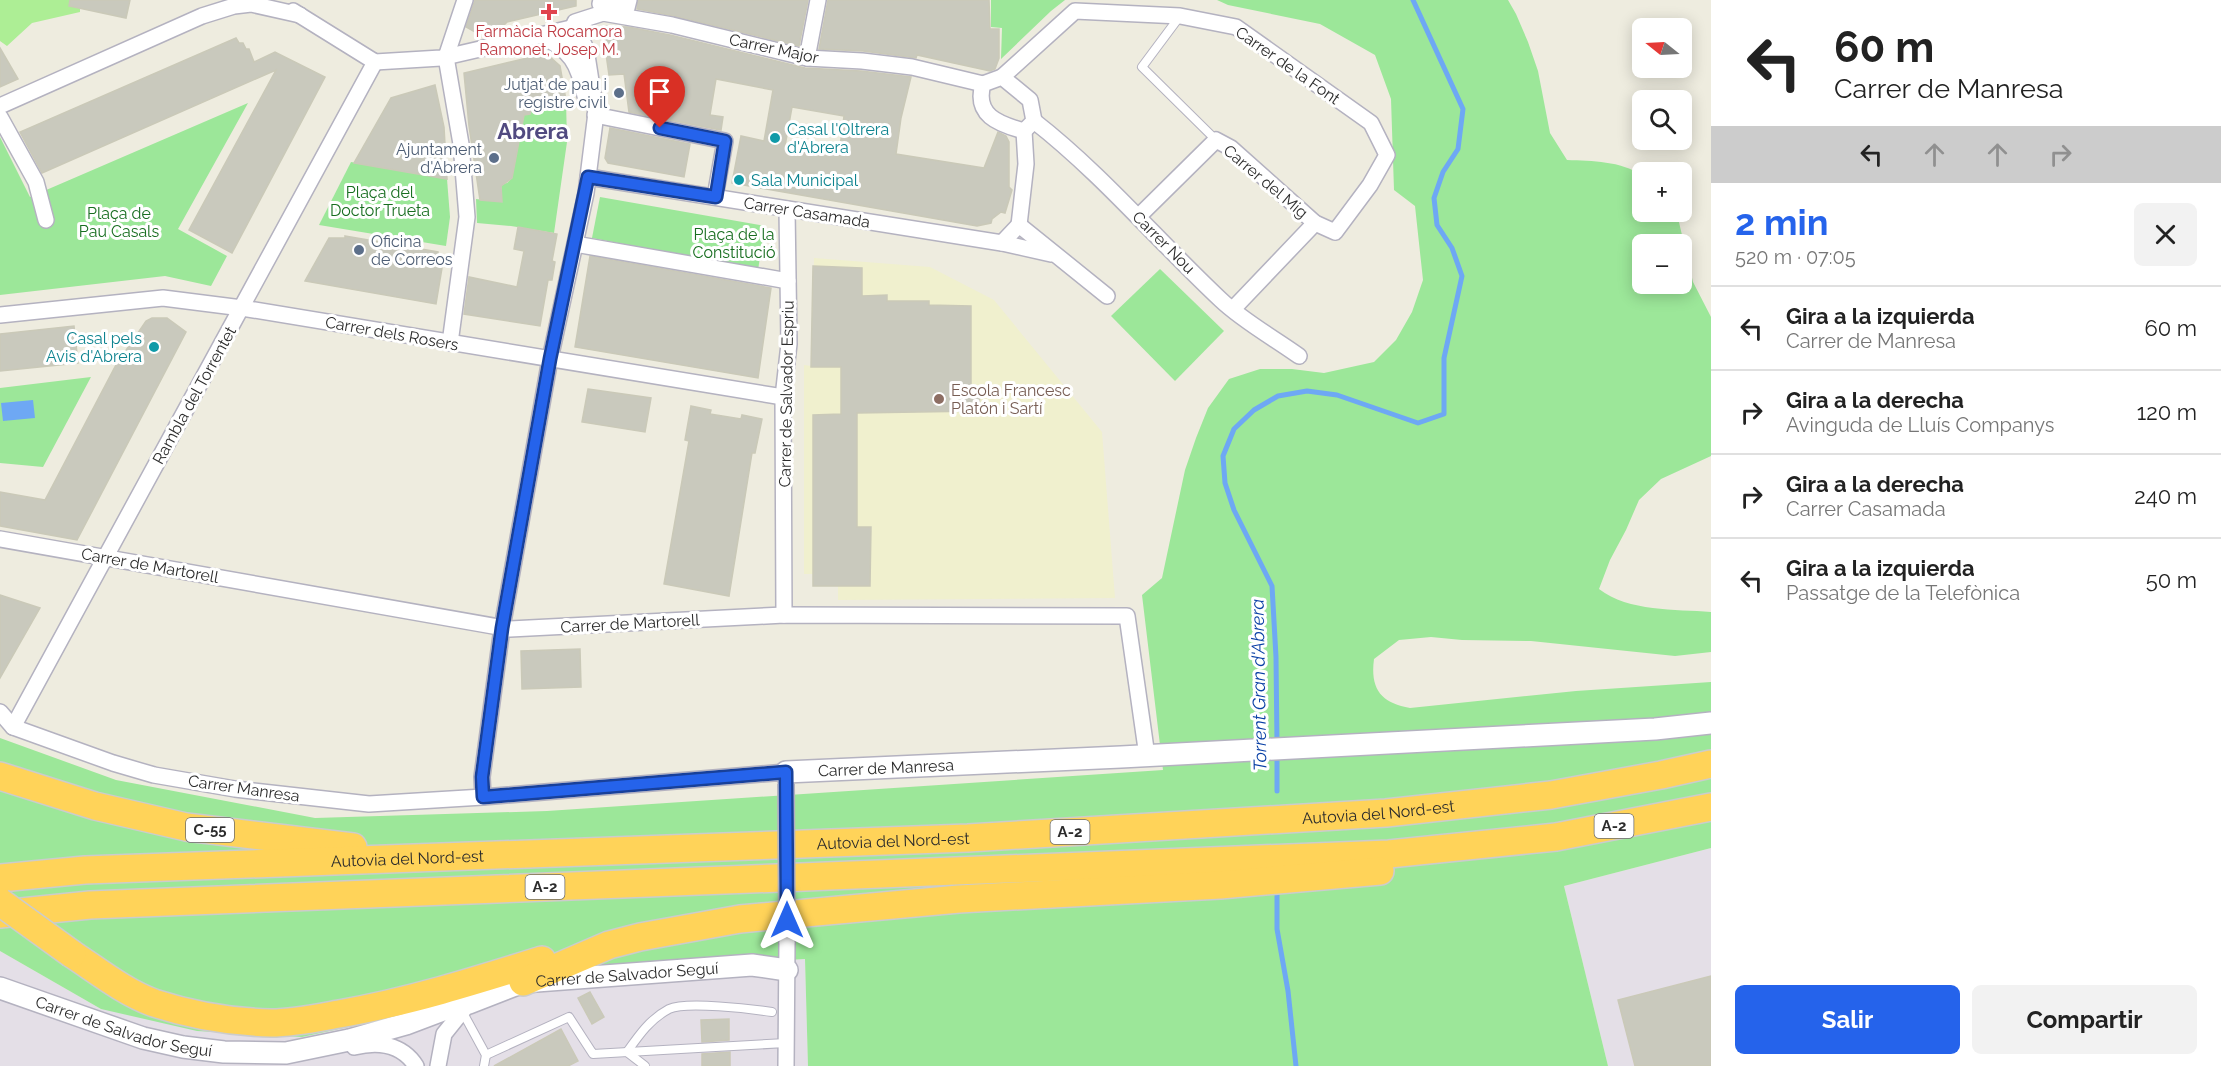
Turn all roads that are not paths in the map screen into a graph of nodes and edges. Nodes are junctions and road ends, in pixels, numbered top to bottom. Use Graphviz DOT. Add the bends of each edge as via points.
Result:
graph roads {
  1 [pos="276,0"];
  2 [pos="465,0"];
  3 [pos="601,0"];
  4 [pos="629,0"];
  5 [pos="818,0"];
  6 [pos="217,6"];
  7 [pos="300,15"];
  8 [pos="1180,16"];
  9 [pos="571,28"];
  10 [pos="540,35"];
  11 [pos="446,57"];
  12 [pos="573,58"];
  13 [pos="807,58"];
  14 [pos="375,62"];
  15 [pos="1002,77"];
  16 [pos="983,84"];
  17 [pos="0,106"];
  18 [pos="595,115"];
  19 [pos="0,117"];
  20 [pos="1029,126"];
  21 [pos="1216,140"];
  22 [pos="592,143"];
  23 [pos="588,177"];
  24 [pos="716,197"];
  25 [pos="787,209"];
  26 [pos="1139,216"];
  27 [pos="46,220"];
  28 [pos="1315,223"];
  29 [pos="1019,225"];
  30 [pos="1002,243"];
  31 [pos="575,244"];
  32 [pos="1057,256"];
  33 [pos="788,281"];
  34 [pos="1107,296"];
  35 [pos="242,308"];
  36 [pos="1233,309"];
  37 [pos="0,315"];
  38 [pos="450,343"];
  39 [pos="1299,356"];
  40 [pos="550,359"];
  41 [pos="783,397"];
  42 [pos="0,539"];
  43 [pos="105,557"];
  44 [pos="784,615"];
  45 [pos="502,628"];
  46 [pos="0,712"];
  47 [pos="1711,723"];
  48 [pos="13,727"];
  49 [pos="1147,756"];
  50 [pos="1711,764"];
  51 [pos="0,776"];
  52 [pos="786,778"];
  53 [pos="483,797"];
  54 [pos="1711,807"];
  55 [pos="1516,842"];
  56 [pos="425,857"];
  57 [pos="0,878"];
  58 [pos="0,902"];
  59 [pos="0,914"];
  60 [pos="609,945"];
  61 [pos="787,970"];
  62 [pos="523,982"];
  63 [pos="0,988"];
  64 [pos="466,1007"];
  65 [pos="772,1012"];
  66 [pos="786,1043"];
  67 [pos="627,1052"];
  68 [pos="275,1055"];
  69 [pos="486,1055"];
  70 [pos="416,1066"];
  71 [pos="438,1066"];
  72 [pos="484,1066"];
  73 [pos="645,1066"];
  74 [pos="786,1066"];
  1 -- 7 [label="street"];
  2 -- 11 [label="street"];
  3 -- 4 [label="street" via="600,4 627,8"];
  5 -- 13 [label="street"];
  6 -- 7 [label="street" via="251,4"];
  6 -- 17 [label="street"];
  7 -- 14 [label="street"];
  8 -- 15 [label="street, Carrer de la Font" via="1075,12"];
  8 -- 21 [label="lane" via="1142,67"];
  8 -- 28 [label="street, Carrer de la Font" via="1236,27 1371,123 1387,155 1335,232"];
  9 -- 10 [label="street, Carrer Major"];
  9 -- 12 [label="street" via="568,39"];
  9 -- 13 [label="street, Carrer Major" via="575,22 603,13 672,25"];
  9 -- 18 [label="street" via="586,49"];
  10 -- 11 [label="street, Carrer Major"];
  10 -- 12 [label="street"];
  11 -- 14 [label="street, Carrer Major"];
  11 -- 38 [label="street" via="461,144 467,216"];
  12 -- 22 [label="street" via="582,82"];
  13 -- 16 [label="street, Carrer Major" via="912,68"];
  14 -- 35 [label="street, Rambla del Torrentet"];
  15 -- 16 [label="street"];
  15 -- 20 [label="street" via="1030,100"];
  16 -- 20 [label="street" via="980,96 985,112 1001,125"];
  18 -- 22 [label="street"];
  18 -- 24 [label="street" via="725,141"];
  19 -- 27 [label="street" via="36,182"];
  20 -- 26 [label="street, Carrer Nou" via="1060,141"];
  20 -- 29 [label="street"];
  21 -- 26 [label="street"];
  21 -- 28 [label="street, Carrer del Mig" via="1231,148"];
  22 -- 23 [label="street"];
  23 -- 24 [label="street, Carrer Casamada"];
  23 -- 31 [label="street"];
  24 -- 25 [label="street, Carrer Casamada"];
  25 -- 30 [label="street, Carrer Casamada"];
  25 -- 33 [label="street, Carrer de Salvador Espriu"];
  26 -- 36 [label="street, Carrer Nou"];
  28 -- 36 [label="street"];
  29 -- 30 [label="street"];
  29 -- 32 [label="street"];
  30 -- 32 [label="street, Carrer Casamada"];
  31 -- 33 [label="street"];
  31 -- 40 [label="street"];
  32 -- 34 [label="street"];
  33 -- 41 [label="street, Carrer de Salvador Espriu" via="789,344"];
  35 -- 37 [label="street, Carrer dels Rosers" via="163,298"];
  35 -- 38 [label="street, Carrer dels Rosers"];
  35 -- 43 [label="street, Rambla del Torrentet"];
  36 -- 39 [label="street, Carrer Nou"];
  38 -- 40 [label="street, Carrer dels Rosers"];
  40 -- 41 [label="street, Carrer dels Rosers"];
  40 -- 45 [label="street"];
  41 -- 44 [label="street, Carrer de Salvador Espriu"];
  42 -- 43 [label="street, Carrer de Martorell"];
  43 -- 45 [label="street, Carrer de Martorell"];
  43 -- 48 [label="street, Rambla del Torrentet"];
  44 -- 45 [label="street, Carrer de Martorell"];
  44 -- 49 [label="street, Carrer de Martorell" via="1127,616"];
  45 -- 53 [label="street" via="482,777"];
  46 -- 48 [label="street"];
  47 -- 49 [label="street, Carrer de Manresa"];
  48 -- 53 [label="street, Carrer Manresa" via="154,775 235,789 369,804"];
  49 -- 52 [label="street, Carrer de Manresa"];
  50 -- 56 [label="highway, Autovia del Nord-est / A-2" via="1551,795 1386,813 968,838"];
  51 -- 56 [label="highway, C-55" via="95,806 186,827"];
  52 -- 53 [label="street, Carrer de Manresa"];
  52 -- 61 [label="street, bridge"];
  54 -- 55 [label="highway, Autovia del Nord-est / A-2"];
  55 -- 59 [label="highway, Autovia del Nord-est / A-2" via="1389,854 114,904"];
  55 -- 60 [label="highway" via="1451,860 1387,871 1220,885 958,899 740,919"];
  56 -- 57 [label="highway, Autovia del Nord-est / A-2" via="85,870"];
  58 -- 60 [label="highway, bridge" via="118,985 153,1002 227,1020 272,1023 373,1008 568,952"];
  60 -- 62 [label="highway"];
  61 -- 62 [label="street, Carrer de Salvador Seguí" via="752,965"];
  61 -- 66 [label="street"];
  62 -- 64 [label="street, Carrer de Salvador Seguí"];
  63 -- 68 [label="street, Carrer de Salvador Seguí" via="143,1038 183,1047"];
  64 -- 68 [label="street, Carrer de Salvador Seguí" via="452,1007 378,1032"];
  64 -- 69 [label="lane"];
  64 -- 71 [label="street" via="444,1034"];
  65 -- 67 [label="lane" via="699,1006 671,1008 646,1026"];
  66 -- 67 [label="lane"];
  66 -- 74 [label="street"];
  67 -- 69 [label="lane" via="593,1054 569,1017"];
  67 -- 73 [label="lane"];
  68 -- 70 [label="street, Carrer de Salvador Seguí" via="336,1052 365,1044 394,1046 409,1055"];
  69 -- 72 [label="lane"];
}
